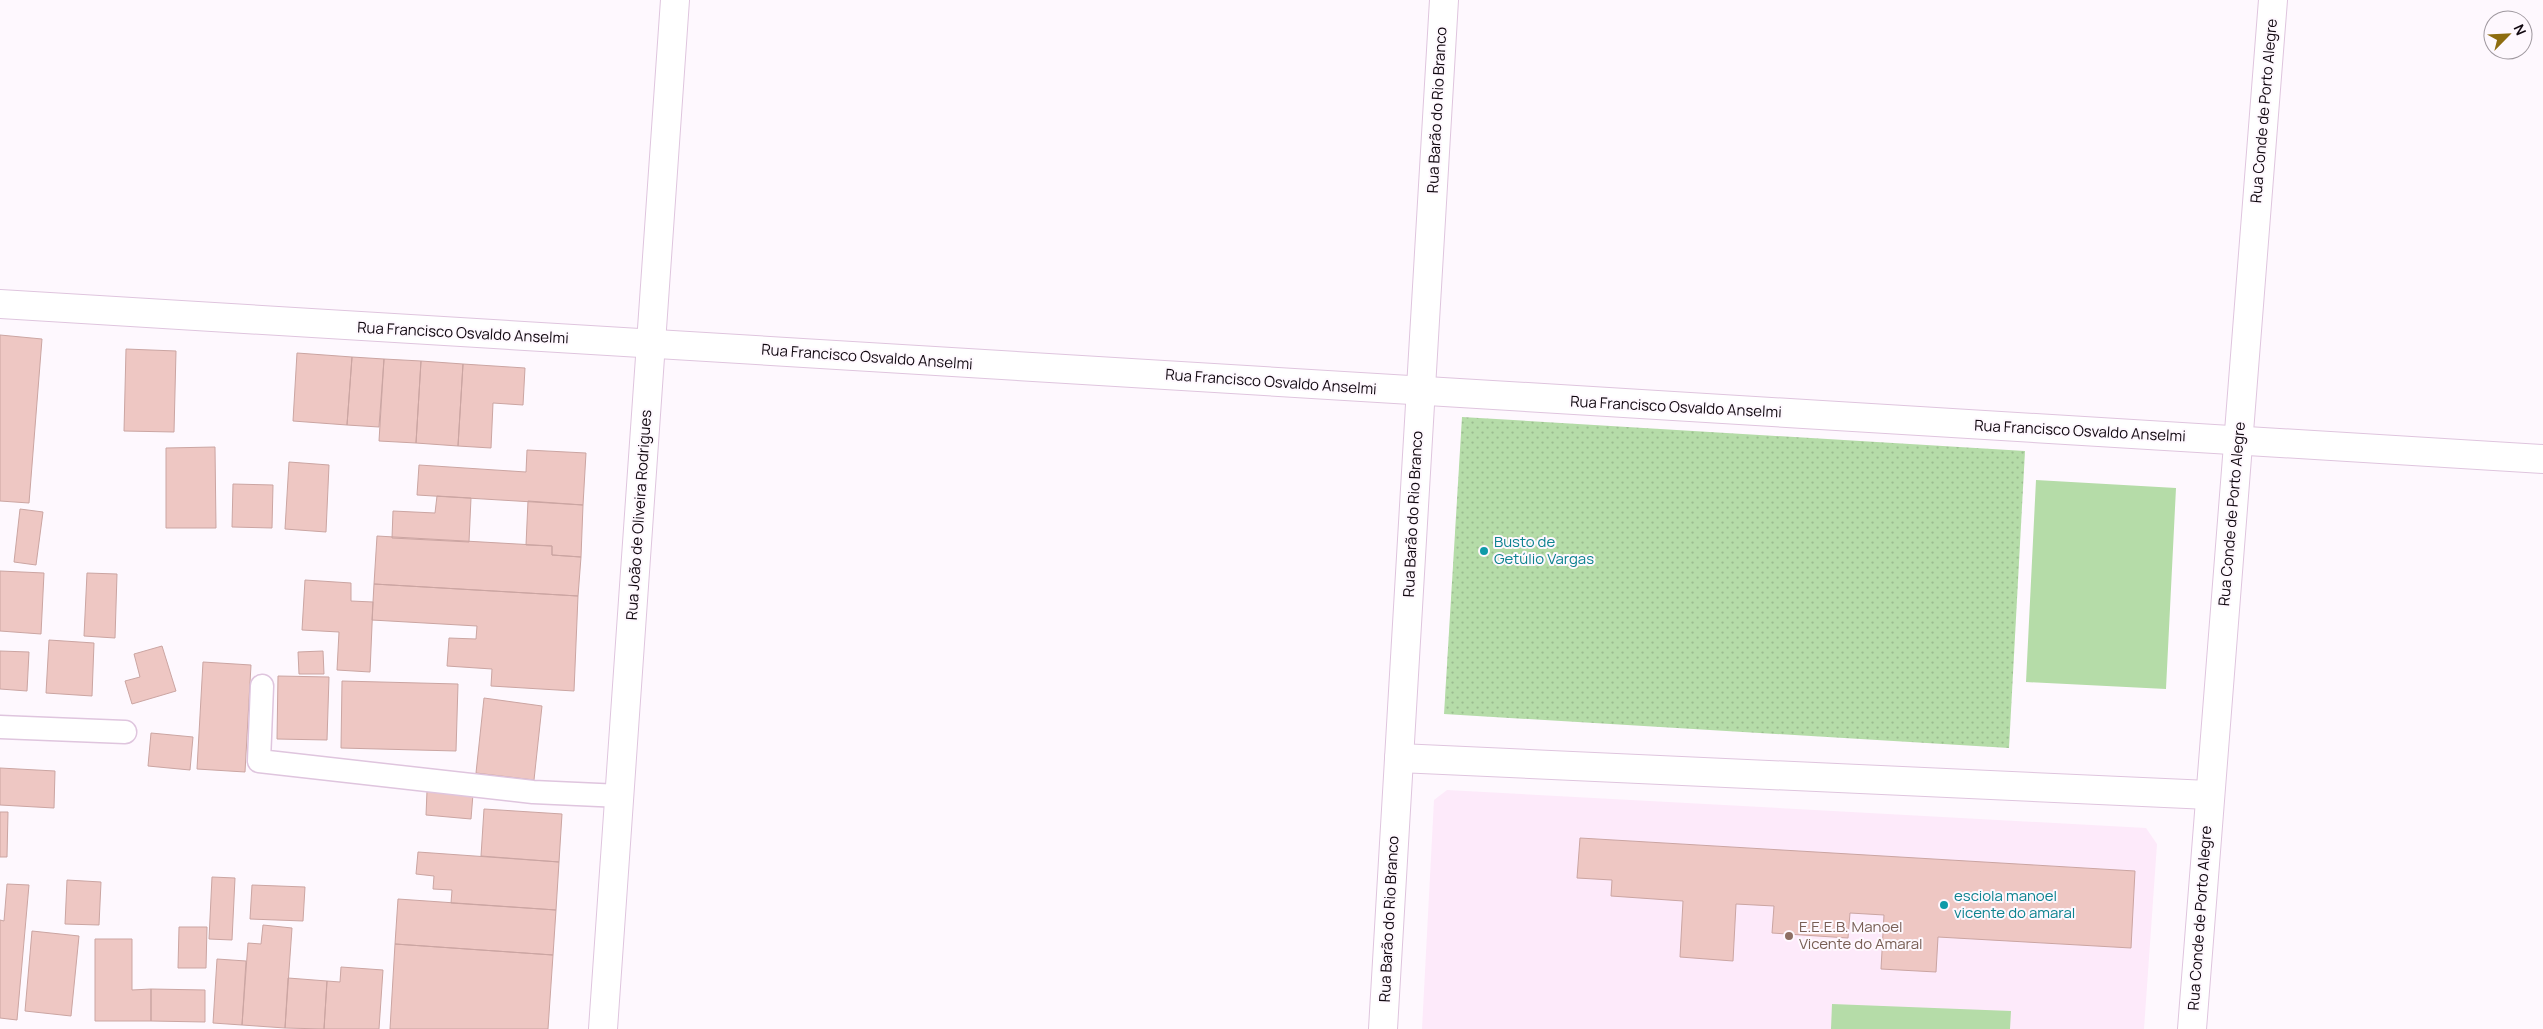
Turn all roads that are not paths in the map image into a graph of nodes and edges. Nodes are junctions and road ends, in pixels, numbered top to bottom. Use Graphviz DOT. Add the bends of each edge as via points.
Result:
graph roads {
  1 [pos="676,0"];
  2 [pos="1444,0"];
  3 [pos="2274,0"];
  4 [pos="0,304"];
  5 [pos="650,344"];
  6 [pos="1420,392"];
  7 [pos="2238,441"];
  8 [pos="2543,459"];
  9 [pos="262,686"];
  10 [pos="0,727"];
  11 [pos="125,732"];
  12 [pos="1399,758"];
  13 [pos="2209,795"];
  14 [pos="621,796"];
  15 [pos="603,1029"];
  16 [pos="1383,1029"];
  17 [pos="2192,1029"];
  1 -- 5 [label="street, Rua João de Oliveira Rodrigues"];
  2 -- 6 [label="street, Rua Barão do Rio Branco"];
  3 -- 7 [label="street, Rua Conde de Porto Alegre"];
  4 -- 5 [label="street, Rua Francisco Osvaldo Anselmi"];
  5 -- 6 [label="street, Rua Francisco Osvaldo Anselmi"];
  5 -- 14 [label="street, Rua João de Oliveira Rodrigues"];
  6 -- 7 [label="street, Rua Francisco Osvaldo Anselmi"];
  6 -- 12 [label="street, Rua Barão do Rio Branco"];
  7 -- 8 [label="street, Rua Francisco Osvaldo Anselmi"];
  7 -- 13 [label="street, Rua Conde de Porto Alegre"];
  9 -- 14 [label="lane" via="259,761 533,792"];
  10 -- 11 [label="lane"];
  12 -- 13 [label="street"];
  12 -- 16 [label="street, Rua Barão do Rio Branco"];
  13 -- 17 [label="street, Rua Conde de Porto Alegre"];
  14 -- 15 [label="street, Rua João de Oliveira Rodrigues"];
}
